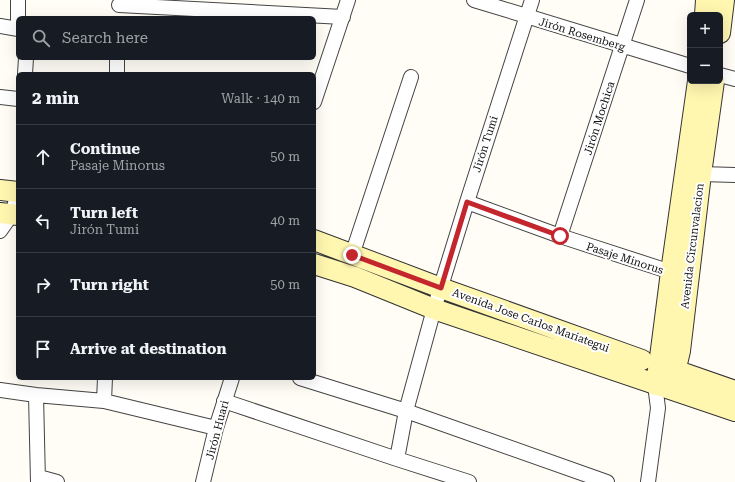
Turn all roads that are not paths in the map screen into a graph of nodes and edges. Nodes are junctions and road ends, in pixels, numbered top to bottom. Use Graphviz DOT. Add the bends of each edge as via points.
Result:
graph roads {
  1 [pos="18,0"];
  2 [pos="348,0"];
  3 [pos="474,0"];
  4 [pos="532,0"];
  5 [pos="637,0"];
  6 [pos="706,0"];
  7 [pos="724,0"];
  8 [pos="119,8"];
  9 [pos="705,12"];
  10 [pos="723,12"];
  11 [pos="18,16"];
  12 [pos="526,16"];
  13 [pos="343,17"];
  14 [pos="0,26"];
  15 [pos="16,29"];
  16 [pos="622,46"];
  17 [pos="26,60"];
  18 [pos="118,60"];
  19 [pos="687,65"];
  20 [pos="25,72"];
  21 [pos="117,72"];
  22 [pos="723,76"];
  23 [pos="411,77"];
  24 [pos="735,79"];
  25 [pos="698,84"];
  26 [pos="714,84"];
  27 [pos="316,96"];
  28 [pos="0,97"];
  29 [pos="16,99"];
  30 [pos="701,174"];
  31 [pos="735,175"];
  32 [pos="0,190"];
  33 [pos="16,192"];
  34 [pos="16,198"];
  35 [pos="467,202"];
  36 [pos="10,214"];
  37 [pos="0,231"];
  38 [pos="560,236"];
  39 [pos="316,241"];
  40 [pos="352,255"];
  41 [pos="316,265"];
  42 [pos="671,272"];
  43 [pos="441,288"];
  44 [pos="434,310"];
  45 [pos="659,365"];
  46 [pos="104,380"];
  47 [pos="231,380"];
  48 [pos="306,380"];
  49 [pos="663,387"];
  50 [pos="0,390"];
  51 [pos="735,391"];
  52 [pos="36,396"];
  53 [pos="104,401"];
  54 [pos="224,401"];
  55 [pos="406,411"];
  56 [pos="735,411"];
  57 [pos="216,428"];
  58 [pos="397,459"];
  59 [pos="39,480"];
  60 [pos="57,482"];
  61 [pos="203,482"];
  62 [pos="469,482"];
  63 [pos="607,482"];
  64 [pos="648,482"];
  1 -- 11 [label="street"];
  2 -- 13 [label="street"];
  3 -- 12 [label="street, Jirón Rosemberg"];
  4 -- 12 [label="street, Jirón Tumi"];
  5 -- 16 [label="street, Jirón Mochica"];
  6 -- 9 [label="main road"];
  7 -- 10 [label="main road"];
  8 -- 13 [label="street"];
  12 -- 16 [label="street, Jirón Rosemberg"];
  12 -- 35 [label="street, Jirón Tumi"];
  13 -- 27 [label="street"];
  14 -- 15 [label="street"];
  16 -- 19 [label="street, Jirón Rosemberg"];
  16 -- 38 [label="street, Jirón Mochica"];
  17 -- 20 [label="street"];
  18 -- 21 [label="street"];
  22 -- 24 [label="street"];
  23 -- 40 [label="street"];
  25 -- 42 [label="main road, Avenida Circunvalacion"];
  26 -- 30 [label="main road, Avenida Circunvalacion"];
  28 -- 29 [label="street"];
  30 -- 31 [label="street"];
  30 -- 45 [label="main road, Avenida Circunvalacion" via="681,343"];
  32 -- 33 [label="main road"];
  34 -- 36 [label="street"];
  35 -- 38 [label="street, Pasaje Minorus"];
  35 -- 43 [label="street, Jirón Tumi"];
  36 -- 37 [label="street"];
  38 -- 42 [label="street, Pasaje Minorus"];
  39 -- 40 [label="main road, Avenida Jose Carlos Mariategui"];
  40 -- 43 [label="main road, Avenida Jose Carlos Mariategui"];
  41 -- 44 [label="main road, Avenida Jose Carlos Mariategui" via="355,277"];
  42 -- 45 [label="main road, Avenida Circunvalacion"];
  43 -- 44 [label="street, Jirón Tumi"];
  43 -- 45 [label="main road, Avenida Jose Carlos Mariategui"];
  44 -- 49 [label="main road, Avenida Jose Carlos Mariategui"];
  44 -- 55 [label="street, Jirón Tumi"];
  45 -- 49 [label="main road, Avenida Circunvalacion"];
  45 -- 51 [label="main road, Avenida Jose Carlos Mariategui"];
  46 -- 53 [label="street"];
  47 -- 54 [label="street, Jirón Huari"];
  48 -- 55 [label="street"];
  49 -- 56 [label="main road, Avenida Jose Carlos Mariategui"];
  49 -- 64 [label="street, Avenida Circunvalacion"];
  50 -- 52 [label="street"];
  52 -- 53 [label="street"];
  52 -- 59 [label="street"];
  53 -- 57 [label="street"];
  54 -- 57 [label="street, Jirón Huari"];
  54 -- 58 [label="street"];
  55 -- 58 [label="street, Jirón Tumi"];
  55 -- 63 [label="street"];
  57 -- 61 [label="street, Jirón Huari"];
  58 -- 62 [label="street"];
  59 -- 60 [label="street"];
}
